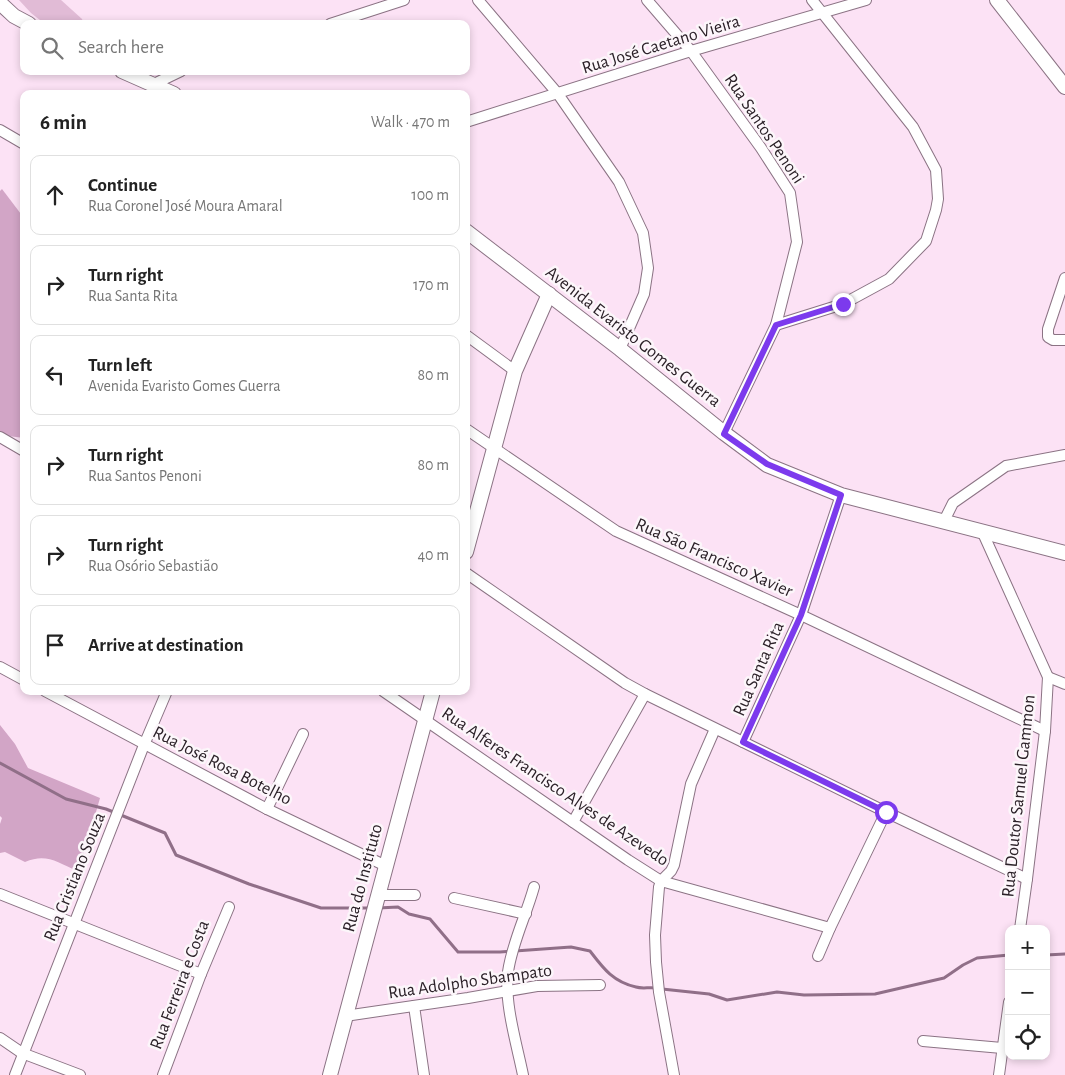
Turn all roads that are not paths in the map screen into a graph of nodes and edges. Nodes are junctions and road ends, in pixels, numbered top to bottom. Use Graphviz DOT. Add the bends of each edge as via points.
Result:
graph roads {
  1 [pos="15,0"];
  2 [pos="404,0"];
  3 [pos="478,0"];
  4 [pos="647,0"];
  5 [pos="812,0"];
  6 [pos="866,0"];
  7 [pos="997,0"];
  8 [pos="0,4"];
  9 [pos="823,13"];
  10 [pos="14,16"];
  11 [pos="22,20"];
  12 [pos="342,20"];
  13 [pos="691,51"];
  14 [pos="131,75"];
  15 [pos="173,75"];
  16 [pos="152,85"];
  17 [pos="1065,88"];
  18 [pos="164,90"];
  19 [pos="558,94"];
  20 [pos="470,121"];
  21 [pos="0,130"];
  22 [pos="20,142"];
  23 [pos="470,234"];
  24 [pos="1065,278"];
  25 [pos="549,294"];
  26 [pos="776,325"];
  27 [pos="470,339"];
  28 [pos="1065,340"];
  29 [pos="620,350"];
  30 [pos="515,371"];
  31 [pos="470,431"];
  32 [pos="724,434"];
  33 [pos="4,439"];
  34 [pos="495,447"];
  35 [pos="20,449"];
  36 [pos="1065,455"];
  37 [pos="841,495"];
  38 [pos="944,522"];
  39 [pos="982,531"];
  40 [pos="470,538"];
  41 [pos="1065,553"];
  42 [pos="470,576"];
  43 [pos="801,615"];
  44 [pos="0,667"];
  45 [pos="1048,677"];
  46 [pos="20,678"];
  47 [pos="1065,684"];
  48 [pos="645,694"];
  49 [pos="52,695"];
  50 [pos="165,695"];
  51 [pos="389,695"];
  52 [pos="432,695"];
  53 [pos="427,720"];
  54 [pos="715,729"];
  55 [pos="1045,731"];
  56 [pos="303,734"];
  57 [pos="743,742"];
  58 [pos="144,745"];
  59 [pos="267,809"];
  60 [pos="886,812"];
  61 [pos="573,822"];
  62 [pos="386,866"];
  63 [pos="1027,879"];
  64 [pos="661,880"];
  65 [pos="534,887"];
  66 [pos="0,894"];
  67 [pos="378,895"];
  68 [pos="415,895"];
  69 [pos="454,898"];
  70 [pos="229,907"];
  71 [pos="526,914"];
  72 [pos="73,924"];
  73 [pos="1021,925"];
  74 [pos="830,928"];
  75 [pos="818,956"];
  76 [pos="201,974"];
  77 [pos="600,985"];
  78 [pos="507,992"];
  79 [pos="414,1006"];
  80 [pos="1007,1015"];
  81 [pos="344,1016"];
  82 [pos="0,1038"];
  83 [pos="923,1041"];
  84 [pos="1002,1048"];
  85 [pos="22,1054"];
  86 [pos="15,1075"];
  87 [pos="80,1075"];
  88 [pos="163,1075"];
  89 [pos="330,1075"];
  90 [pos="424,1075"];
  91 [pos="523,1075"];
  92 [pos="674,1075"];
  93 [pos="998,1075"];
  1 -- 10 [label="main road"];
  2 -- 12 [label="street"];
  3 -- 19 [label="street"];
  4 -- 13 [label="street, Rua Santos Penoni"];
  5 -- 9 [label="street"];
  6 -- 9 [label="street, Rua José Caetano Vieira"];
  7 -- 17 [label="main road"];
  8 -- 10 [label="main road"];
  9 -- 13 [label="street, Rua José Caetano Vieira"];
  9 -- 26 [label="street" via="913,127 936,170 938,199 926,241 888,279 843,304"];
  10 -- 11 [label="main road"];
  13 -- 19 [label="street, Rua José Caetano Vieira"];
  13 -- 26 [label="street, Rua Santos Penoni" via="790,193 796,242"];
  14 -- 16 [label="main road"];
  15 -- 16 [label="street"];
  16 -- 18 [label="main road"];
  19 -- 20 [label="street, Rua José Caetano Vieira"];
  19 -- 29 [label="street" via="619,182 643,232 648,268 644,294"];
  21 -- 22 [label="street"];
  23 -- 25 [label="main road, Avenida Evaristo Gomes Guerra"];
  24 -- 28 [label="street" via="1048,329 1048,337"];
  25 -- 29 [label="main road, Avenida Evaristo Gomes Guerra"];
  25 -- 30 [label="main road"];
  26 -- 32 [label="street, Rua Santos Penoni"];
  27 -- 30 [label="street"];
  29 -- 32 [label="main road, Avenida Evaristo Gomes Guerra"];
  30 -- 34 [label="main road"];
  31 -- 34 [label="street, Rua São Francisco Xavier"];
  32 -- 37 [label="main road, Avenida Evaristo Gomes Guerra" via="767,464"];
  33 -- 35 [label="street"];
  34 -- 40 [label="main road"];
  34 -- 43 [label="street, Rua São Francisco Xavier" via="616,531"];
  36 -- 38 [label="street" via="1006,466 953,503"];
  37 -- 38 [label="main road, Avenida Evaristo Gomes Guerra"];
  37 -- 43 [label="street, Rua Santa Rita"];
  38 -- 39 [label="main road, Avenida Evaristo Gomes Guerra"];
  39 -- 41 [label="main road, Avenida Evaristo Gomes Guerra"];
  39 -- 45 [label="street, Rua Doutor Samuel Gammon"];
  42 -- 48 [label="street"];
  43 -- 55 [label="street, Rua São Francisco Xavier"];
  43 -- 57 [label="street, Rua Santa Rita"];
  44 -- 46 [label="street"];
  45 -- 47 [label="street"];
  45 -- 55 [label="street, Rua Doutor Samuel Gammon"];
  48 -- 54 [label="street"];
  48 -- 61 [label="street"];
  49 -- 58 [label="street, Rua José Rosa Botelho"];
  50 -- 58 [label="street, Rua Cristiano Souza"];
  51 -- 53 [label="street, Rua Alferes Francisco Alves de Azevedo"];
  52 -- 53 [label="main road, Rua do Instituto"];
  53 -- 61 [label="street, Rua Alferes Francisco Alves de Azevedo"];
  53 -- 62 [label="main road, Rua do Instituto"];
  54 -- 57 [label="street"];
  54 -- 64 [label="street" via="691,784 674,865"];
  55 -- 63 [label="street, Rua Doutor Samuel Gammon"];
  56 -- 59 [label="street"];
  57 -- 60 [label="street"];
  58 -- 59 [label="street, Rua José Rosa Botelho"];
  58 -- 72 [label="street, Rua Cristiano Souza"];
  59 -- 62 [label="street, Rua José Rosa Botelho"];
  60 -- 63 [label="street"];
  60 -- 74 [label="street"];
  61 -- 64 [label="street, Rua Alferes Francisco Alves de Azevedo"];
  62 -- 67 [label="main road, Rua do Instituto"];
  63 -- 73 [label="street, Rua Doutor Samuel Gammon"];
  64 -- 74 [label="street, Rua Alferes Francisco Alves de Azevedo"];
  64 -- 92 [label="street" via="656,908 656,962"];
  65 -- 71 [label="street"];
  66 -- 72 [label="street"];
  67 -- 68 [label="street"];
  67 -- 81 [label="main road, Rua do Instituto"];
  69 -- 71 [label="street"];
  70 -- 76 [label="street, Rua Ferreira e Costa"];
  71 -- 78 [label="street" via="511,956"];
  72 -- 76 [label="street"];
  72 -- 85 [label="street, Rua Cristiano Souza"];
  74 -- 75 [label="street"];
  76 -- 88 [label="street, Rua Ferreira e Costa"];
  77 -- 78 [label="street, Rua Adolpho Sbampato" via="537,986"];
  78 -- 79 [label="street, Rua Adolpho Sbampato"];
  78 -- 91 [label="street"];
  79 -- 81 [label="street, Rua Adolpho Sbampato"];
  79 -- 90 [label="street"];
  80 -- 84 [label="street"];
  81 -- 89 [label="main road, Rua do Instituto"];
  82 -- 85 [label="street"];
  83 -- 84 [label="street"];
  84 -- 93 [label="street"];
  85 -- 86 [label="street, Rua Cristiano Souza"];
  85 -- 87 [label="street"];
}
